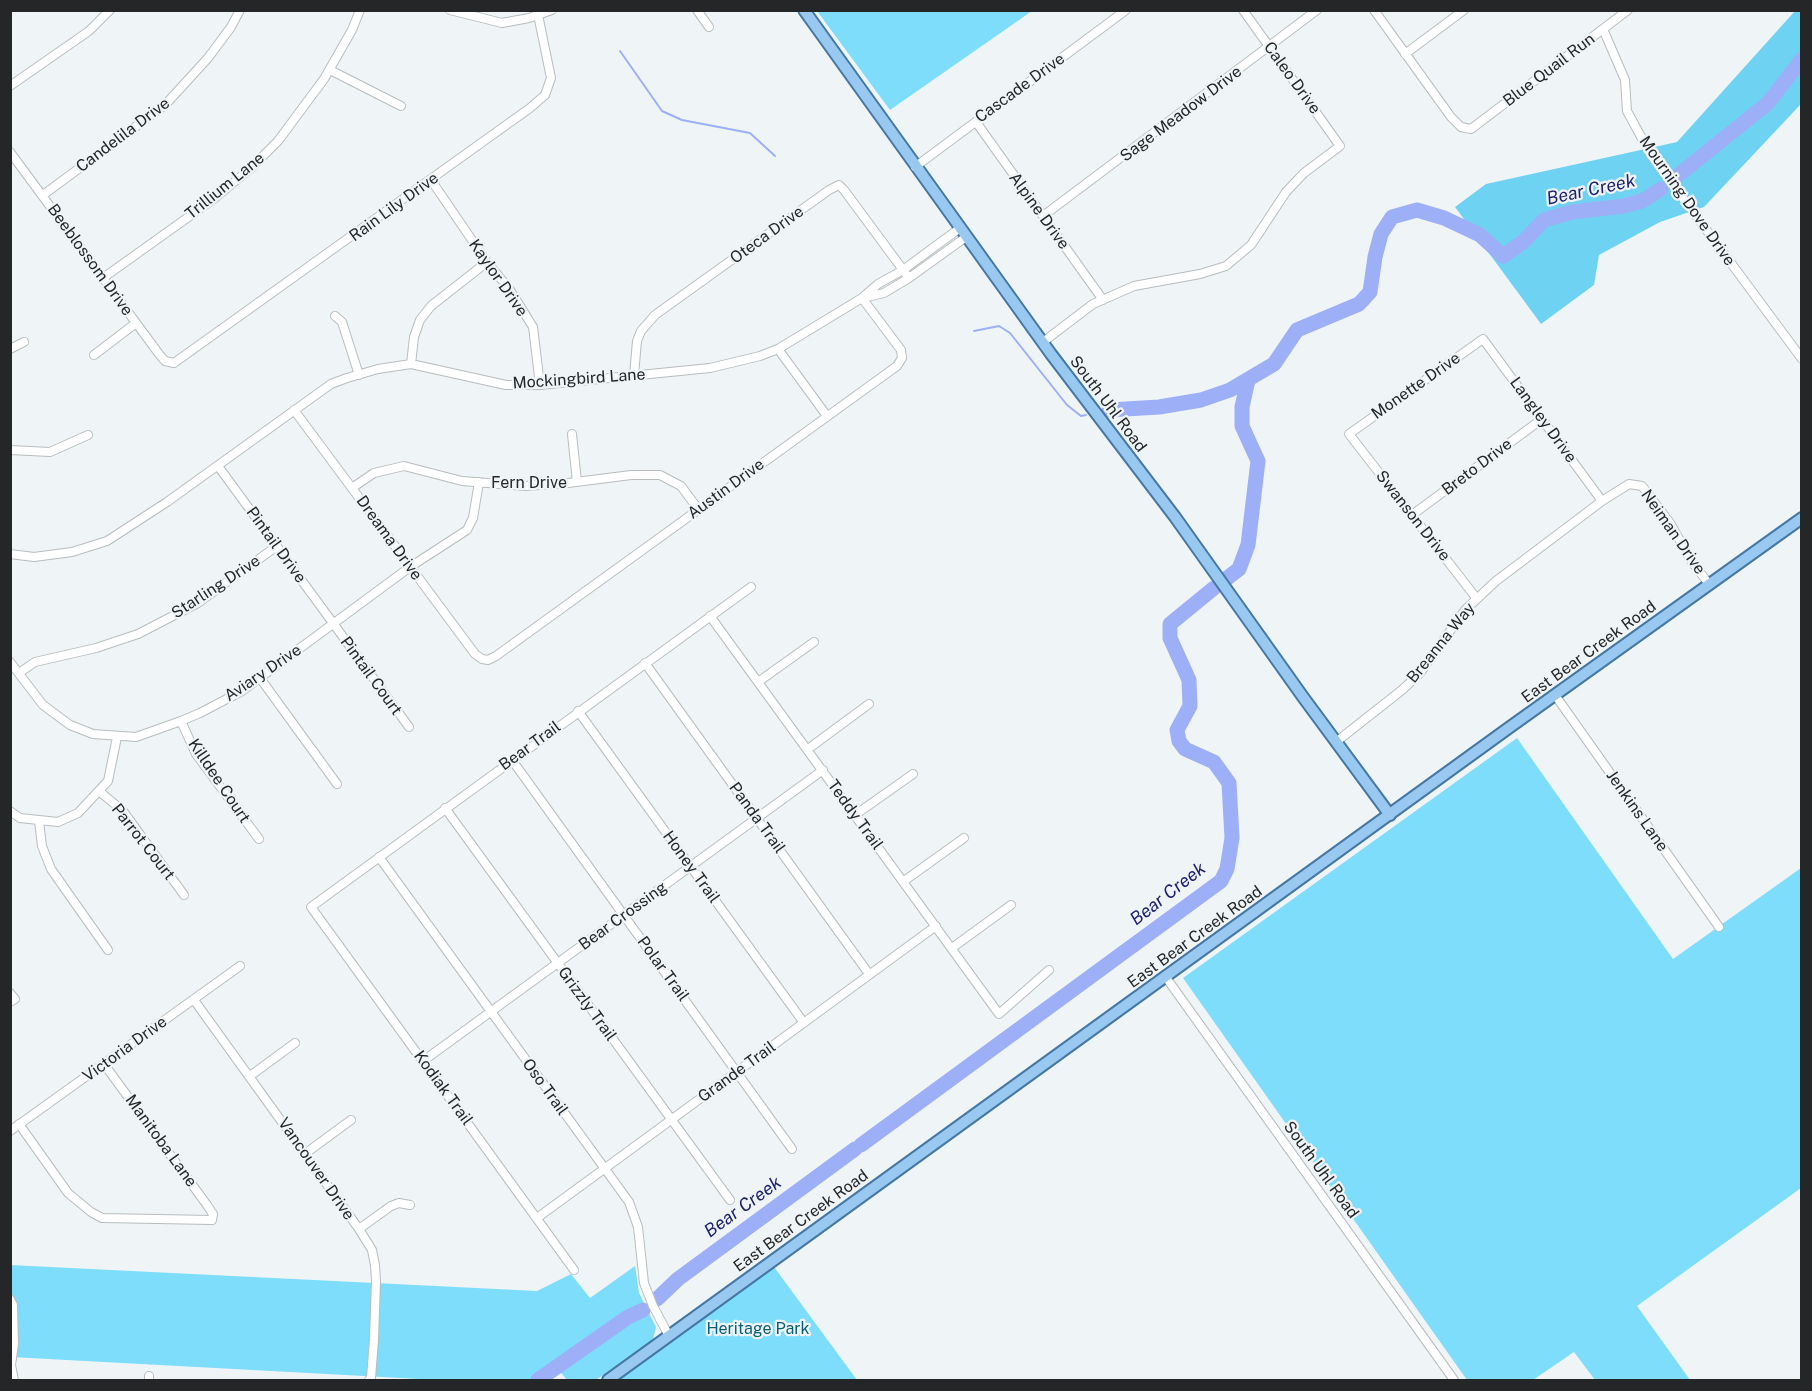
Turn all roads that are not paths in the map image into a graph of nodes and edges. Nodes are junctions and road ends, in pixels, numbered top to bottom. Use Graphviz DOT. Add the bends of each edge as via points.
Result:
graph roads {
  1 [pos="110,10"];
  2 [pos="240,10"];
  3 [pos="360,10"];
  4 [pos="450,10"];
  5 [pos="552,10"];
  6 [pos="697,10"];
  7 [pos="804,10"];
  8 [pos="1126,10"];
  9 [pos="1243,10"];
  10 [pos="1317,10"];
  11 [pos="1374,10"];
  12 [pos="1464,10"];
  13 [pos="1628,10"];
  14 [pos="538,13"];
  15 [pos="709,27"];
  16 [pos="1603,29"];
  17 [pos="1270,48"];
  18 [pos="1405,54"];
  19 [pos="330,70"];
  20 [pos="10,86"];
  21 [pos="401,106"];
  22 [pos="976,122"];
  23 [pos="10,152"];
  24 [pos="915,167"];
  25 [pos="430,180"];
  26 [pos="43,195"];
  27 [pos="1043,216"];
  28 [pos="963,233"];
  29 [pos="487,262"];
  30 [pos="903,270"];
  31 [pos="104,278"];
  32 [pos="909,278"];
  33 [pos="862,298"];
  34 [pos="1103,300"];
  35 [pos="335,316"];
  36 [pos="136,323"];
  37 [pos="1483,339"];
  38 [pos="24,342"];
  39 [pos="1043,342"];
  40 [pos="10,349"];
  41 [pos="778,349"];
  42 [pos="94,355"];
  43 [pos="1802,359"];
  44 [pos="174,363"];
  45 [pos="411,364"];
  46 [pos="359,375"];
  47 [pos="634,375"];
  48 [pos="540,385"];
  49 [pos="294,410"];
  50 [pos="827,416"];
  51 [pos="1542,419"];
  52 [pos="572,434"];
  53 [pos="1349,434"];
  54 [pos="88,435"];
  55 [pos="10,450"];
  56 [pos="218,466"];
  57 [pos="577,482"];
  58 [pos="479,483"];
  59 [pos="352,488"];
  60 [pos="1602,501"];
  61 [pos="698,508"];
  62 [pos="1412,515"];
  63 [pos="1802,518"];
  64 [pos="277,546"];
  65 [pos="10,554"];
  66 [pos="410,567"];
  67 [pos="1709,584"];
  68 [pos="751,587"];
  69 [pos="1477,599"];
  70 [pos="710,616"];
  71 [pos="334,624"];
  72 [pos="814,642"];
  73 [pos="488,660"];
  74 [pos="10,662"];
  75 [pos="645,663"];
  76 [pos="18,673"];
  77 [pos="260,678"];
  78 [pos="758,682"];
  79 [pos="1555,695"];
  80 [pos="869,704"];
  81 [pos="578,711"];
  82 [pos="181,722"];
  83 [pos="409,727"];
  84 [pos="117,737"];
  85 [pos="1336,742"];
  86 [pos="808,749"];
  87 [pos="512,760"];
  88 [pos="823,770"];
  89 [pos="913,774"];
  90 [pos="337,784"];
  91 [pos="99,791"];
  92 [pos="445,808"];
  93 [pos="10,811"];
  94 [pos="855,815"];
  95 [pos="1390,815"];
  96 [pos="757,818"];
  97 [pos="39,821"];
  98 [pos="964,838"];
  99 [pos="259,839"];
  100 [pos="379,857"];
  101 [pos="690,867"];
  102 [pos="904,881"];
  103 [pos="184,894"];
  104 [pos="1011,905"];
  105 [pos="311,907"];
  106 [pos="624,916"];
  107 [pos="936,926"];
  108 [pos="1719,927"];
  109 [pos="952,948"];
  110 [pos="108,950"];
  111 [pos="558,963"];
  112 [pos="240,966"];
  113 [pos="1049,970"];
  114 [pos="869,974"];
  115 [pos="1165,976"];
  116 [pos="194,1000"];
  117 [pos="491,1012"];
  118 [pos="804,1023"];
  119 [pos="295,1043"];
  120 [pos="423,1060"];
  121 [pos="104,1064"];
  122 [pos="737,1071"];
  123 [pos="250,1076"];
  124 [pos="351,1119"];
  125 [pos="672,1120"];
  126 [pos="19,1125"];
  127 [pos="10,1131"];
  128 [pos="792,1149"];
  129 [pos="306,1154"];
  130 [pos="605,1169"];
  131 [pos="730,1200"];
  132 [pos="410,1205"];
  133 [pos="537,1218"];
  134 [pos="359,1229"];
  135 [pos="574,1270"];
  136 [pos="10,1299"];
  137 [pos="669,1336"];
  138 [pos="11,1365"];
  139 [pos="14,1380"];
  140 [pos="369,1380"];
  141 [pos="608,1380"];
  142 [pos="1454,1380"];
  1 -- 20 [label="street" via="89,31"];
  2 -- 26 [label="street, Candelila Drive" via="208,58 165,105"];
  3 -- 19 [label="street, Trillium Lane"];
  4 -- 14 [label="street" via="502,23"];
  5 -- 14 [label="street"];
  6 -- 15 [label="street"];
  7 -- 24 [label="main road, South Uhl Road"];
  8 -- 22 [label="street, Cascade Drive"];
  9 -- 17 [label="street, Caleo Drive"];
  10 -- 17 [label="street, Sage Meadow Drive"];
  11 -- 18 [label="street"];
  12 -- 18 [label="street"];
  13 -- 16 [label="street, Blue Quail Run"];
  14 -- 25 [label="street, Rain Lily Drive" via="551,78 545,95"];
  16 -- 18 [label="street, Blue Quail Run" via="1471,129 1461,127 1451,117"];
  16 -- 43 [label="street, Mourning Dove Drive" via="1625,80 1628,111 1652,155"];
  17 -- 27 [label="street, Sage Meadow Drive"];
  17 -- 34 [label="street, Caleo Drive" via="1340,146 1304,173 1286,192 1251,245 1226,266 1134,286"];
  19 -- 21 [label="street"];
  19 -- 31 [label="street, Trillium Lane" via="278,141 251,168"];
  22 -- 24 [label="street, Cascade Drive"];
  22 -- 27 [label="street, Alpine Drive"];
  23 -- 26 [label="street, Beeblossom Drive"];
  24 -- 28 [label="main road, South Uhl Road"];
  25 -- 29 [label="street, Kaylor Drive"];
  25 -- 44 [label="street, Rain Lily Drive"];
  26 -- 31 [label="street, Beeblossom Drive"];
  27 -- 34 [label="street, Alpine Drive"];
  28 -- 30 [label="street, Mockingbird Lane"];
  28 -- 32 [label="street, Mockingbird Lane"];
  28 -- 39 [label="main road, South Uhl Road"];
  29 -- 45 [label="street" via="431,306 420,320"];
  29 -- 48 [label="street, Kaylor Drive" via="533,327"];
  30 -- 32 [label="street, Oteca Drive"];
  30 -- 33 [label="street, Mockingbird Lane"];
  30 -- 47 [label="street, Oteca Drive" via="839,185 655,315 641,331"];
  31 -- 36 [label="street, Beeblossom Drive"];
  32 -- 33 [label="street, Mockingbird Lane" via="884,293"];
  33 -- 41 [label="street, Mockingbird Lane"];
  33 -- 50 [label="street, Austin Drive" via="901,350 902,358 897,366"];
  34 -- 39 [label="street"];
  35 -- 46 [label="street" via="342,322"];
  36 -- 42 [label="street"];
  36 -- 44 [label="street, Beeblossom Drive" via="165,361"];
  37 -- 51 [label="street, Langley Drive"];
  37 -- 53 [label="street, Monette Drive"];
  38 -- 40 [label="street"];
  39 -- 85 [label="main road, South Uhl Road" via="1175,517"];
  41 -- 47 [label="street, Mockingbird Lane" via="710,368"];
  41 -- 50 [label="street"];
  45 -- 46 [label="street, Mockingbird Lane"];
  45 -- 48 [label="street, Mockingbird Lane" via="506,385"];
  46 -- 49 [label="street, Mockingbird Lane" via="331,384"];
  47 -- 48 [label="street, Mockingbird Lane"];
  49 -- 56 [label="street, Mockingbird Lane"];
  49 -- 59 [label="street, Dreama Drive"];
  50 -- 61 [label="street, Austin Drive"];
  51 -- 60 [label="street, Langley Drive"];
  51 -- 62 [label="street, Breto Drive"];
  52 -- 57 [label="street"];
  53 -- 62 [label="street, Swanson Drive"];
  54 -- 55 [label="street" via="50,452"];
  56 -- 64 [label="street, Pintail Drive"];
  56 -- 65 [label="street, Mockingbird Lane" via="107,541 72,552"];
  57 -- 58 [label="street, Fern Drive" via="525,486"];
  57 -- 61 [label="street, Fern Drive" via="660,475 681,486"];
  58 -- 59 [label="street, Fern Drive" via="404,466 374,473"];
  58 -- 66 [label="street, Aviary Drive" via="473,518 466,530"];
  59 -- 66 [label="street, Dreama Drive"];
  60 -- 67 [label="street, Neiman Drive" via="1629,484 1642,486"];
  60 -- 69 [label="street, Breanna Way"];
  61 -- 73 [label="street, Austin Drive"];
  62 -- 69 [label="street, Swanson Drive"];
  63 -- 67 [label="main road, East Bear Creek Road"];
  64 -- 71 [label="street, Pintail Drive"];
  64 -- 76 [label="street, Starling Drive" via="198,603 138,634 35,662"];
  66 -- 71 [label="street, Aviary Drive"];
  66 -- 73 [label="street, Dreama Drive" via="475,654"];
  67 -- 79 [label="main road, East Bear Creek Road"];
  68 -- 70 [label="street, Bear Trail"];
  69 -- 85 [label="street, Breanna Way" via="1420,673"];
  70 -- 75 [label="street, Bear Trail"];
  70 -- 78 [label="street, Teddy Trail"];
  71 -- 77 [label="street, Aviary Drive"];
  71 -- 83 [label="street, Pintail Court"];
  72 -- 78 [label="street"];
  74 -- 76 [label="street, Aviary Drive"];
  75 -- 81 [label="street, Bear Trail"];
  75 -- 96 [label="street, Panda Trail"];
  76 -- 84 [label="street, Aviary Drive" via="43,705 70,725 93,734"];
  77 -- 82 [label="street, Aviary Drive"];
  77 -- 90 [label="street"];
  78 -- 86 [label="street, Teddy Trail"];
  79 -- 95 [label="main road, East Bear Creek Road"];
  79 -- 108 [label="street, Jenkins Lane"];
  80 -- 86 [label="street"];
  81 -- 87 [label="street, Bear Trail"];
  81 -- 101 [label="street, Honey Trail"];
  82 -- 84 [label="street, Aviary Drive" via="136,737"];
  82 -- 99 [label="street, Killdee Court" via="196,754"];
  84 -- 91 [label="street" via="108,781"];
  85 -- 95 [label="main road, South Uhl Road"];
  86 -- 88 [label="street, Teddy Trail"];
  87 -- 92 [label="street, Bear Trail"];
  87 -- 106 [label="street, Polar Trail"];
  88 -- 94 [label="street, Teddy Trail"];
  88 -- 96 [label="street, Bear Crossing"];
  89 -- 94 [label="street"];
  91 -- 97 [label="street" via="78,813 58,822"];
  91 -- 103 [label="street, Parrot Court" via="123,811"];
  92 -- 100 [label="street, Bear Trail"];
  92 -- 111 [label="street, Grizzly Trail"];
  93 -- 97 [label="street" via="20,818"];
  94 -- 102 [label="street, Teddy Trail"];
  95 -- 115 [label="main road, East Bear Creek Road"];
  96 -- 101 [label="street, Bear Crossing"];
  96 -- 114 [label="street, Panda Trail"];
  97 -- 110 [label="street" via="42,846 51,869"];
  98 -- 102 [label="street"];
  100 -- 105 [label="street, Bear Trail"];
  100 -- 117 [label="street, Oso Trail"];
  101 -- 106 [label="street, Bear Crossing"];
  101 -- 118 [label="street, Honey Trail"];
  102 -- 107 [label="street, Teddy Trail"];
  104 -- 109 [label="street"];
  105 -- 120 [label="street, Kodiak Trail"];
  106 -- 111 [label="street, Bear Crossing"];
  106 -- 122 [label="street, Polar Trail"];
  107 -- 109 [label="street, Teddy Trail"];
  107 -- 114 [label="street, Grande Trail"];
  109 -- 113 [label="street, Teddy Trail" via="999,1014"];
  111 -- 117 [label="street, Bear Crossing"];
  111 -- 125 [label="street, Grizzly Trail"];
  112 -- 116 [label="street, Victoria Drive"];
  114 -- 118 [label="street, Grande Trail"];
  115 -- 137 [label="main road, East Bear Creek Road"];
  115 -- 142 [label="street, South Uhl Road"];
  116 -- 121 [label="street, Victoria Drive"];
  116 -- 123 [label="street, Vancouver Drive"];
  117 -- 120 [label="street, Bear Crossing"];
  117 -- 130 [label="street, Oso Trail"];
  118 -- 122 [label="street, Grande Trail"];
  119 -- 123 [label="street"];
  120 -- 133 [label="street, Kodiak Trail"];
  121 -- 126 [label="street, Victoria Drive"];
  121 -- 126 [label="street, Manitoba Lane" via="207,1205 212,1220 102,1218 68,1193"];
  122 -- 125 [label="street, Grande Trail"];
  122 -- 128 [label="street, Polar Trail"];
  123 -- 129 [label="street, Vancouver Drive"];
  124 -- 129 [label="street"];
  125 -- 130 [label="street, Grande Trail"];
  125 -- 131 [label="street, Grizzly Trail"];
  126 -- 127 [label="street, Victoria Drive"];
  129 -- 134 [label="street, Vancouver Drive"];
  130 -- 133 [label="street, Grande Trail"];
  130 -- 137 [label="street, Oso Trail" via="628,1202 638,1227 644,1283"];
  132 -- 134 [label="street" via="391,1206"];
  133 -- 135 [label="street, Kodiak Trail"];
  134 -- 140 [label="street, Vancouver Drive" via="372,1250 375,1265"];
  136 -- 138 [label="street" via="14,1344"];
  137 -- 141 [label="main road, East Bear Creek Road"];
  138 -- 139 [label="street"];
}
